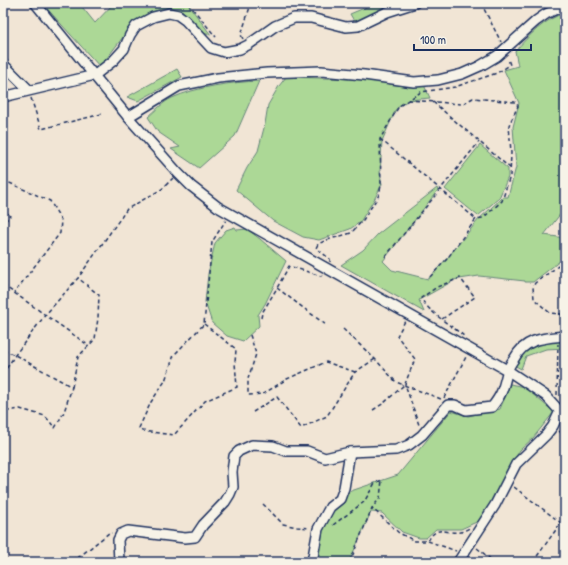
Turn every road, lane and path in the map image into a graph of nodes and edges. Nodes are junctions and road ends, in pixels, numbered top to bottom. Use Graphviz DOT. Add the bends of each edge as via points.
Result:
graph roads {
  1 [pos="35,3"];
  2 [pos="188,3"];
  3 [pos="246,3"];
  4 [pos="284,3"];
  5 [pos="415,3"];
  6 [pos="481,3"];
  7 [pos="565,5"];
  8 [pos="250,6"];
  9 [pos="216,37"];
  10 [pos="248,45"];
  11 [pos="504,49"];
  12 [pos="3,64"];
  13 [pos="95,75"];
  14 [pos="28,90"];
  15 [pos="3,97"];
  16 [pos="408,100"];
  17 [pos="433,102"];
  18 [pos="102,114"];
  19 [pos="128,117"];
  20 [pos="380,139"];
  21 [pos="479,142"];
  22 [pos="510,168"];
  23 [pos="178,173"];
  24 [pos="3,180"];
  25 [pos="440,189"];
  26 [pos="3,208"];
  27 [pos="230,213"];
  28 [pos="476,219"];
  29 [pos="3,223"];
  30 [pos="385,257"];
  31 [pos="565,261"];
  32 [pos="330,270"];
  33 [pos="78,278"];
  34 [pos="428,279"];
  35 [pos="3,285"];
  36 [pos="277,288"];
  37 [pos="14,293"];
  38 [pos="46,314"];
  39 [pos="408,314"];
  40 [pos="261,318"];
  41 [pos="442,319"];
  42 [pos="565,319"];
  43 [pos="204,324"];
  44 [pos="326,325"];
  45 [pos="343,329"];
  46 [pos="250,335"];
  47 [pos="562,336"];
  48 [pos="467,338"];
  49 [pos="89,345"];
  50 [pos="471,349"];
  51 [pos="3,350"];
  52 [pos="15,355"];
  53 [pos="375,359"];
  54 [pos="508,370"];
  55 [pos="355,372"];
  56 [pos="3,374"];
  57 [pos="405,384"];
  58 [pos="72,387"];
  59 [pos="373,410"];
  60 [pos="3,412"];
  61 [pos="253,412"];
  62 [pos="561,412"];
  63 [pos="422,435"];
  64 [pos="350,452"];
  65 [pos="506,482"];
  66 [pos="263,504"];
  67 [pos="372,508"];
  68 [pos="565,517"];
  69 [pos="561,523"];
  70 [pos="333,525"];
  71 [pos="565,526"];
  72 [pos="470,528"];
  73 [pos="318,529"];
  74 [pos="121,534"];
  75 [pos="428,541"];
  76 [pos="471,543"];
  77 [pos="463,554"];
  78 [pos="65,562"];
  79 [pos="120,562"];
  80 [pos="312,562"];
  81 [pos="350,562"];
  82 [pos="354,562"];
  83 [pos="458,562"];
  84 [pos="494,562"];
  85 [pos="533,562"];
  1 -- 13 [label="street"];
  2 -- 9 [label="path"];
  3 -- 8 [label="path"];
  4 -- 8 [label="path"];
  5 -- 10 [label="street" via="387,12 358,26 346,27 311,18 294,18 275,26"];
  6 -- 11 [label="path"];
  7 -- 11 [label="street" via="536,21"];
  8 -- 10 [label="path" via="241,35"];
  10 -- 13 [label="street" via="224,52 211,48 185,20 169,12 136,26 124,49"];
  11 -- 16 [label="path" via="510,65 498,73 455,87 421,92"];
  11 -- 19 [label="street" via="480,66 438,80 414,82 321,71 218,78 179,86"];
  12 -- 14 [label="street"];
  13 -- 14 [label="street"];
  13 -- 19 [label="street"];
  14 -- 15 [label="street"];
  14 -- 18 [label="path" via="41,129"];
  16 -- 17 [label="path"];
  16 -- 20 [label="path" via="399,106"];
  17 -- 21 [label="path"];
  17 -- 22 [label="path" via="462,104 473,98 515,102 518,106 509,125"];
  19 -- 23 [label="street"];
  20 -- 25 [label="path"];
  20 -- 32 [label="path" via="378,195 363,220 351,233 327,240 318,244 316,248 330,259"];
  21 -- 22 [label="path"];
  21 -- 25 [label="path"];
  22 -- 28 [label="path" via="502,201 483,218"];
  23 -- 27 [label="street" via="218,207"];
  23 -- 33 [label="path" via="162,189 127,209"];
  24 -- 37 [label="path" via="50,201 61,220 60,233"];
  25 -- 28 [label="path"];
  25 -- 30 [label="path"];
  26 -- 29 [label="path" via="10,216"];
  27 -- 32 [label="street"];
  27 -- 43 [label="path" via="212,242"];
  28 -- 34 [label="path" via="447,259"];
  31 -- 42 [label="path" via="533,287 534,299 550,313 561,314"];
  32 -- 36 [label="path" via="321,276 288,266"];
  32 -- 39 [label="street"];
  33 -- 38 [label="path"];
  33 -- 49 [label="path" via="99,295 94,340"];
  35 -- 37 [label="path"];
  36 -- 40 [label="path"];
  36 -- 44 [label="path"];
  37 -- 38 [label="path"];
  38 -- 49 [label="path"];
  38 -- 52 [label="path"];
  39 -- 50 [label="street"];
  39 -- 57 [label="path" via="397,336 415,359"];
  41 -- 41 [label="path" via="424,305 421,298 437,287 460,278 476,297"];
  41 -- 48 [label="path"];
  43 -- 43 [label="path" via="174,355 166,381 150,402 140,428 142,431 174,435 206,401 237,387 236,349"];
  45 -- 53 [label="path"];
  46 -- 55 [label="path" via="256,354 248,379 248,396 263,394 287,379 326,362"];
  47 -- 54 [label="street" via="531,341 524,345"];
  47 -- 62 [label="path"];
  49 -- 58 [label="path" via="78,357"];
  50 -- 54 [label="street"];
  50 -- 57 [label="path" via="443,400"];
  51 -- 52 [label="path"];
  52 -- 56 [label="path"];
  52 -- 58 [label="path"];
  53 -- 55 [label="path"];
  53 -- 57 [label="path" via="396,382"];
  54 -- 62 [label="street" via="535,388"];
  54 -- 63 [label="street" via="501,396 492,407 466,410 456,405 448,405"];
  55 -- 61 [label="path" via="327,416 301,428 277,397"];
  57 -- 59 [label="path"];
  57 -- 63 [label="path"];
  58 -- 60 [label="path" via="64,412 55,428 45,416 20,409"];
  62 -- 65 [label="street" via="546,435 516,464"];
  63 -- 64 [label="street" via="410,445 396,450"];
  64 -- 73 [label="street" via="340,499 330,507"];
  64 -- 74 [label="street" via="325,458 307,451 286,451 273,446 252,445 234,456 233,487 230,494 195,536 185,538 128,530"];
  65 -- 69 [label="path"];
  65 -- 76 [label="street"];
  66 -- 73 [label="path" via="283,524"];
  67 -- 70 [label="path" via="380,498 382,480 375,483 364,502"];
  67 -- 75 [label="path" via="399,533 414,541"];
  67 -- 81 [label="path"];
  68 -- 69 [label="path"];
  69 -- 71 [label="path"];
  69 -- 85 [label="path"];
  72 -- 75 [label="path" via="461,532 440,530 432,534"];
  73 -- 80 [label="street"];
  74 -- 78 [label="path" via="109,533 78,558"];
  74 -- 79 [label="street" via="118,540"];
  75 -- 77 [label="path"];
  76 -- 77 [label="street"];
  76 -- 84 [label="path"];
  77 -- 83 [label="street"];
  81 -- 82 [label="path"];
}
